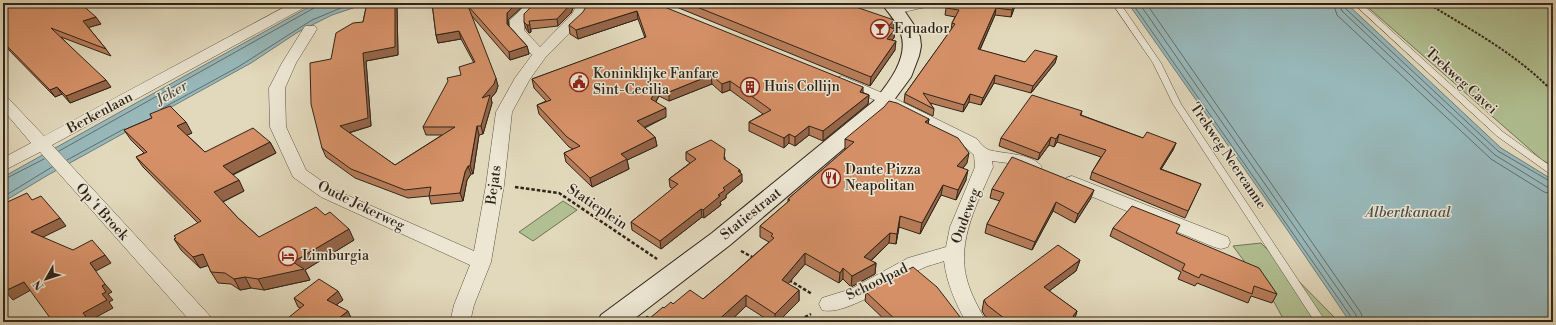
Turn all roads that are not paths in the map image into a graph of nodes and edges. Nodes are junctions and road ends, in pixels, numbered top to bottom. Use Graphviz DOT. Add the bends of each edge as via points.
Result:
graph roads {
  1 [pos="302,3"];
  2 [pos="536,3"];
  3 [pos="585,3"];
  4 [pos="925,3"];
  5 [pos="1116,3"];
  6 [pos="1357,3"];
  7 [pos="892,6"];
  8 [pos="310,29"];
  9 [pos="540,55"];
  10 [pos="832,77"];
  11 [pos="887,100"];
  12 [pos="3,101"];
  13 [pos="45,146"];
  14 [pos="982,154"];
  15 [pos="3,165"];
  16 [pos="1553,172"];
  17 [pos="1221,242"];
  18 [pos="954,252"];
  19 [pos="481,262"];
  20 [pos="829,304"];
  21 [pos="203,322"];
  22 [pos="460,322"];
  23 [pos="611,322"];
  24 [pos="976,322"];
  25 [pos="1321,322"];
  1 -- 13 [label="street, Berkenlaan"];
  2 -- 9 [label="street" via="517,20 517,31"];
  3 -- 9 [label="street, Bejats" via="578,16"];
  4 -- 7 [label="street"];
  5 -- 25 [label="lane, Trekweg Neercanne" via="1157,63 1177,104"];
  6 -- 16 [label="lane, Trekweg Cavei" via="1500,134"];
  7 -- 11 [label="main road, Statiestraat" via="906,25 912,49"];
  8 -- 19 [label="street, Oude Jekerweg" via="277,88 278,127 299,173 327,193"];
  9 -- 19 [label="street, Bejats" via="523,78 504,112 495,185"];
  10 -- 11 [label="street"];
  11 -- 14 [label="street" via="971,143"];
  11 -- 23 [label="main road, Statiestraat" via="721,239"];
  12 -- 13 [label="street, Op 't Broek"];
  13 -- 15 [label="street, Berkenlaan"];
  13 -- 21 [label="street, Op 't Broek" via="62,168"];
  14 -- 17 [label="street" via="1011,158"];
  14 -- 18 [label="street, Oudeweg" via="984,167 956,236"];
  18 -- 20 [label="street, Schoolpad" via="915,263 858,294"];
  18 -- 24 [label="street, Oudeweg" via="955,276 965,303"];
  19 -- 22 [label="street, Bejats"];
}
